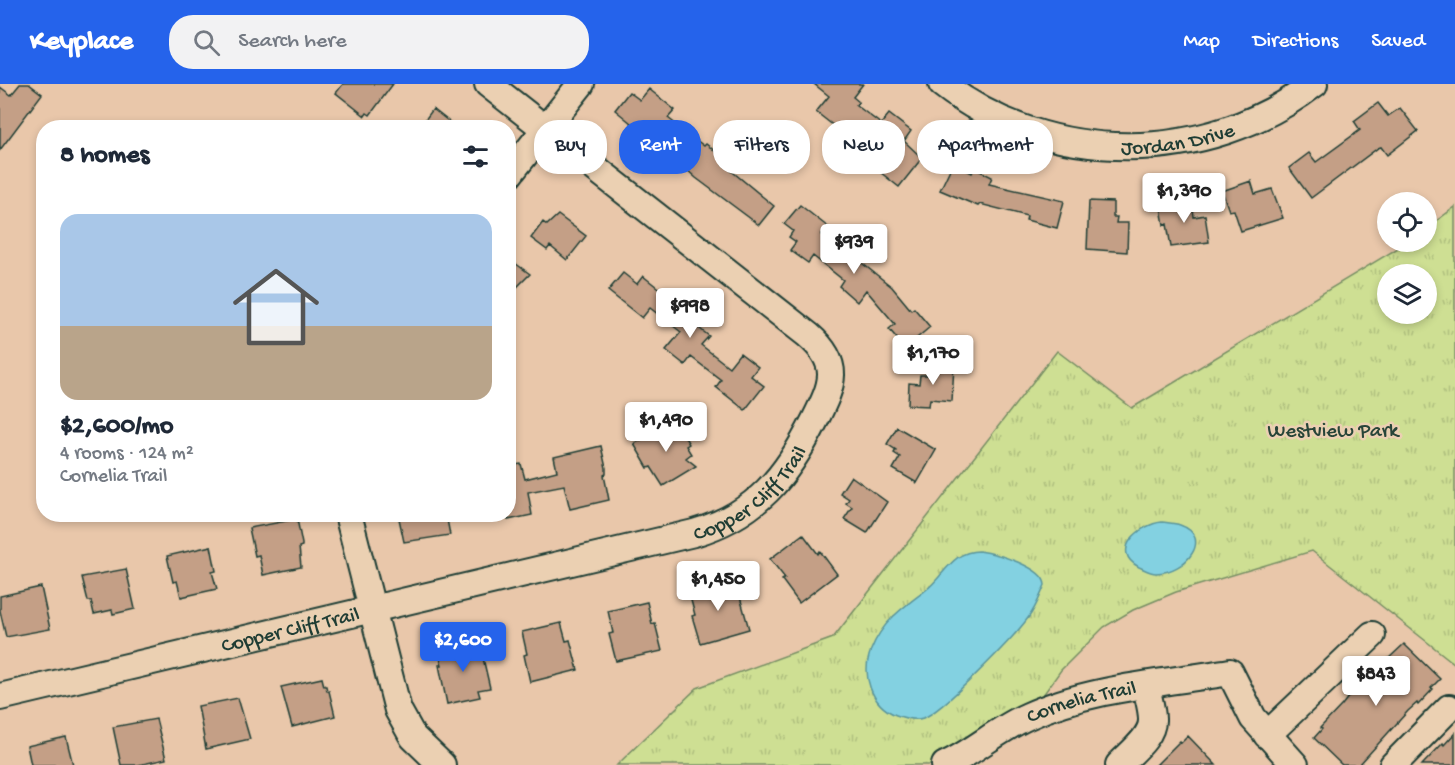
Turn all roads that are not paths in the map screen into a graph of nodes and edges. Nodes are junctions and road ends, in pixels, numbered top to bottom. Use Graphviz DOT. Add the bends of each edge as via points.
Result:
graph roads {
  1 [pos="488,84"];
  2 [pos="581,84"];
  3 [pos="942,84"];
  4 [pos="1314,84"];
  5 [pos="972,92"];
  6 [pos="534,120"];
  7 [pos="553,120"];
  8 [pos="534,144"];
  9 [pos="516,166"];
  10 [pos="603,174"];
  11 [pos="350,522"];
  12 [pos="372,609"];
  13 [pos="1372,635"];
  14 [pos="1146,686"];
  15 [pos="0,697"];
  16 [pos="1449,708"];
  17 [pos="1276,754"];
  18 [pos="442,765"];
  19 [pos="945,765"];
  20 [pos="1119,765"];
  21 [pos="1393,765"];
  1 -- 6 [label="street, Copper Cliff Trail"];
  2 -- 7 [label="street"];
  3 -- 5 [label="street, Jordan Drive"];
  4 -- 5 [label="street, Jordan Drive" via="1272,111 1228,130 1184,142 1136,147 1088,144 1047,135 1007,121"];
  8 -- 9 [label="street"];
  10 -- 12 [label="street, Copper Cliff Trail" via="823,349 831,379 828,393 799,452 759,500 704,531"];
  11 -- 12 [label="street"];
  12 -- 15 [label="street, Copper Cliff Trail"];
  12 -- 18 [label="street" via="401,717 413,737"];
  13 -- 17 [label="street"];
  14 -- 17 [label="street, Cornelia Trail" via="1230,672"];
  14 -- 19 [label="street, Cornelia Trail" via="1057,704 1005,728"];
  14 -- 20 [label="street" via="1152,727"];
  16 -- 21 [label="street"];
}
